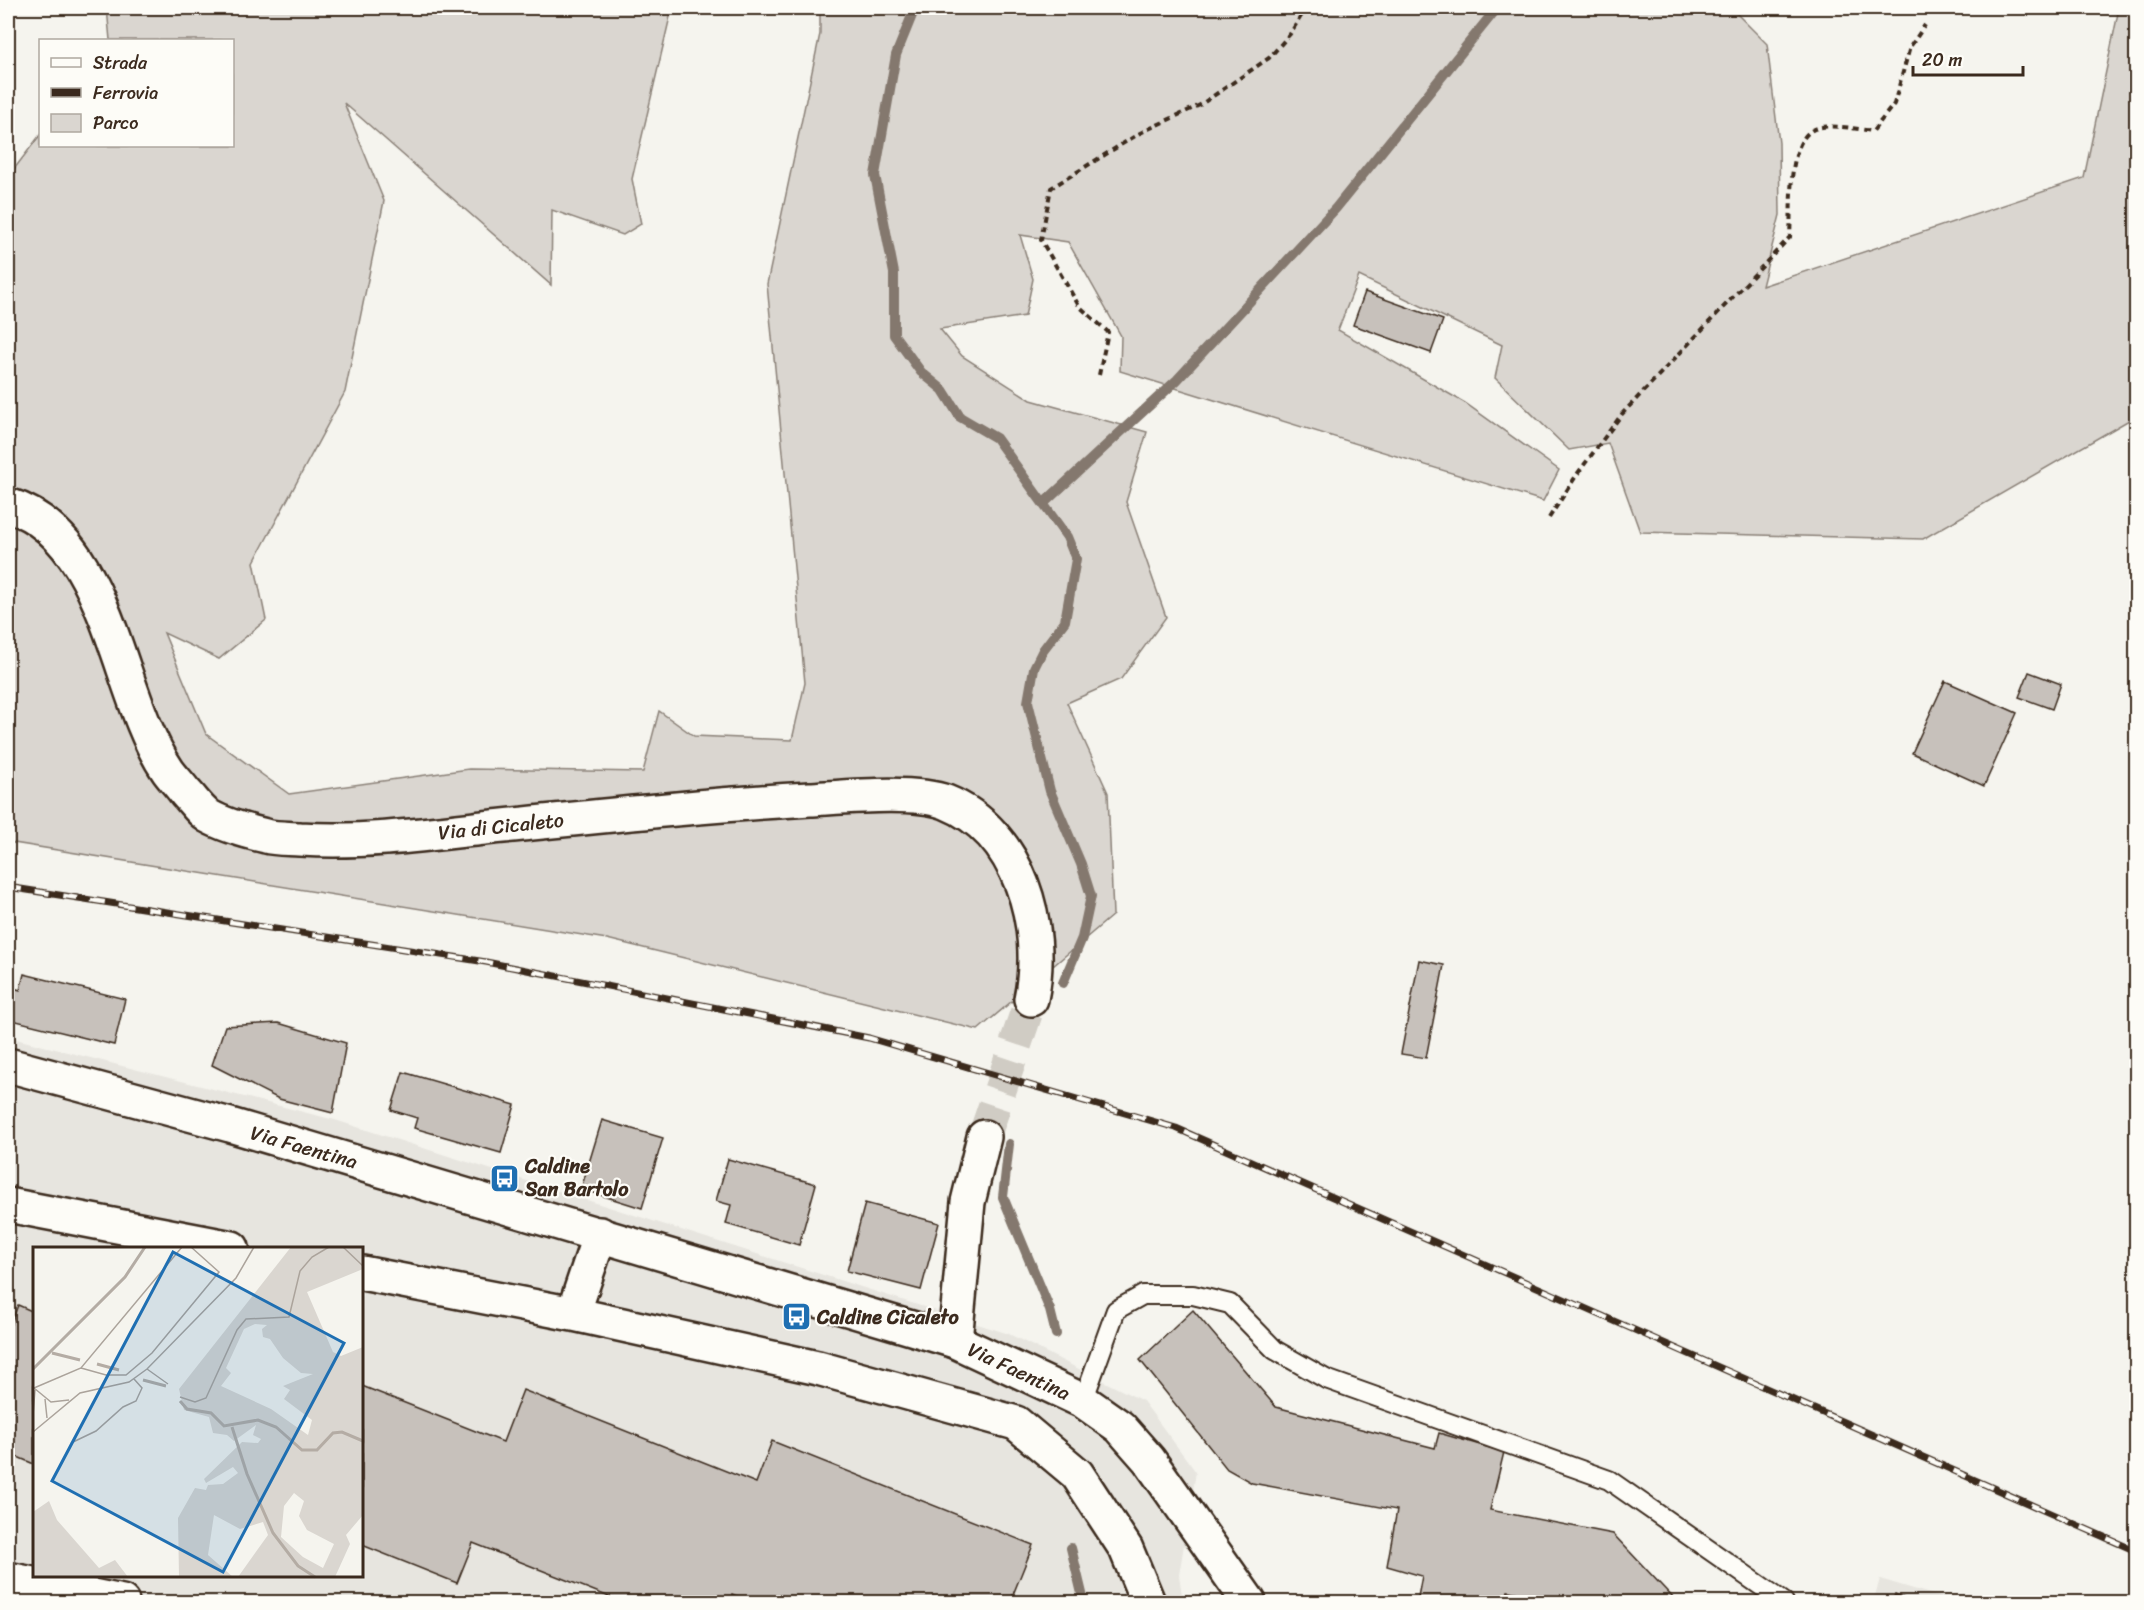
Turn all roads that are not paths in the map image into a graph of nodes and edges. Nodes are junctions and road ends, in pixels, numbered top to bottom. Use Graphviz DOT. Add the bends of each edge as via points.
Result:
graph roads {
  1 [pos="8,505"];
  2 [pos="1031,999"];
  3 [pos="8,1065"];
  4 [pos="984,1137"];
  5 [pos="8,1205"];
  6 [pos="600,1234"];
  7 [pos="227,1247"];
  8 [pos="363,1273"];
  9 [pos="573,1314"];
  10 [pos="956,1341"];
  11 [pos="1083,1401"];
  12 [pos="8,1579"];
  13 [pos="122,1602"];
  14 [pos="1148,1602"];
  15 [pos="1249,1602"];
  16 [pos="1784,1602"];
  1 -- 2 [label="street, Via di Cicaleto" via="25,510 51,532 82,568 101,603 141,718 167,770 206,816 268,837 323,841 409,836 690,806 850,797 923,797 943,801 990,830 1014,866 1031,920"];
  3 -- 6 [label="street, Via Faentina" via="230,1125"];
  4 -- 10 [label="street" via="968,1202"];
  5 -- 7 [label="street"];
  6 -- 9 [label="street"];
  6 -- 10 [label="street, Via Faentina"];
  8 -- 9 [label="street"];
  9 -- 14 [label="street" via="818,1368 1016,1423 1077,1474 1126,1550"];
  10 -- 11 [label="street, Via Faentina"];
  11 -- 15 [label="street, Via Faentina" via="1120,1427 1149,1460"];
  11 -- 16 [label="lane" via="1116,1311 1143,1295 1193,1294 1230,1304 1275,1350 1326,1379 1609,1480"];
  12 -- 13 [label="street"];
}
